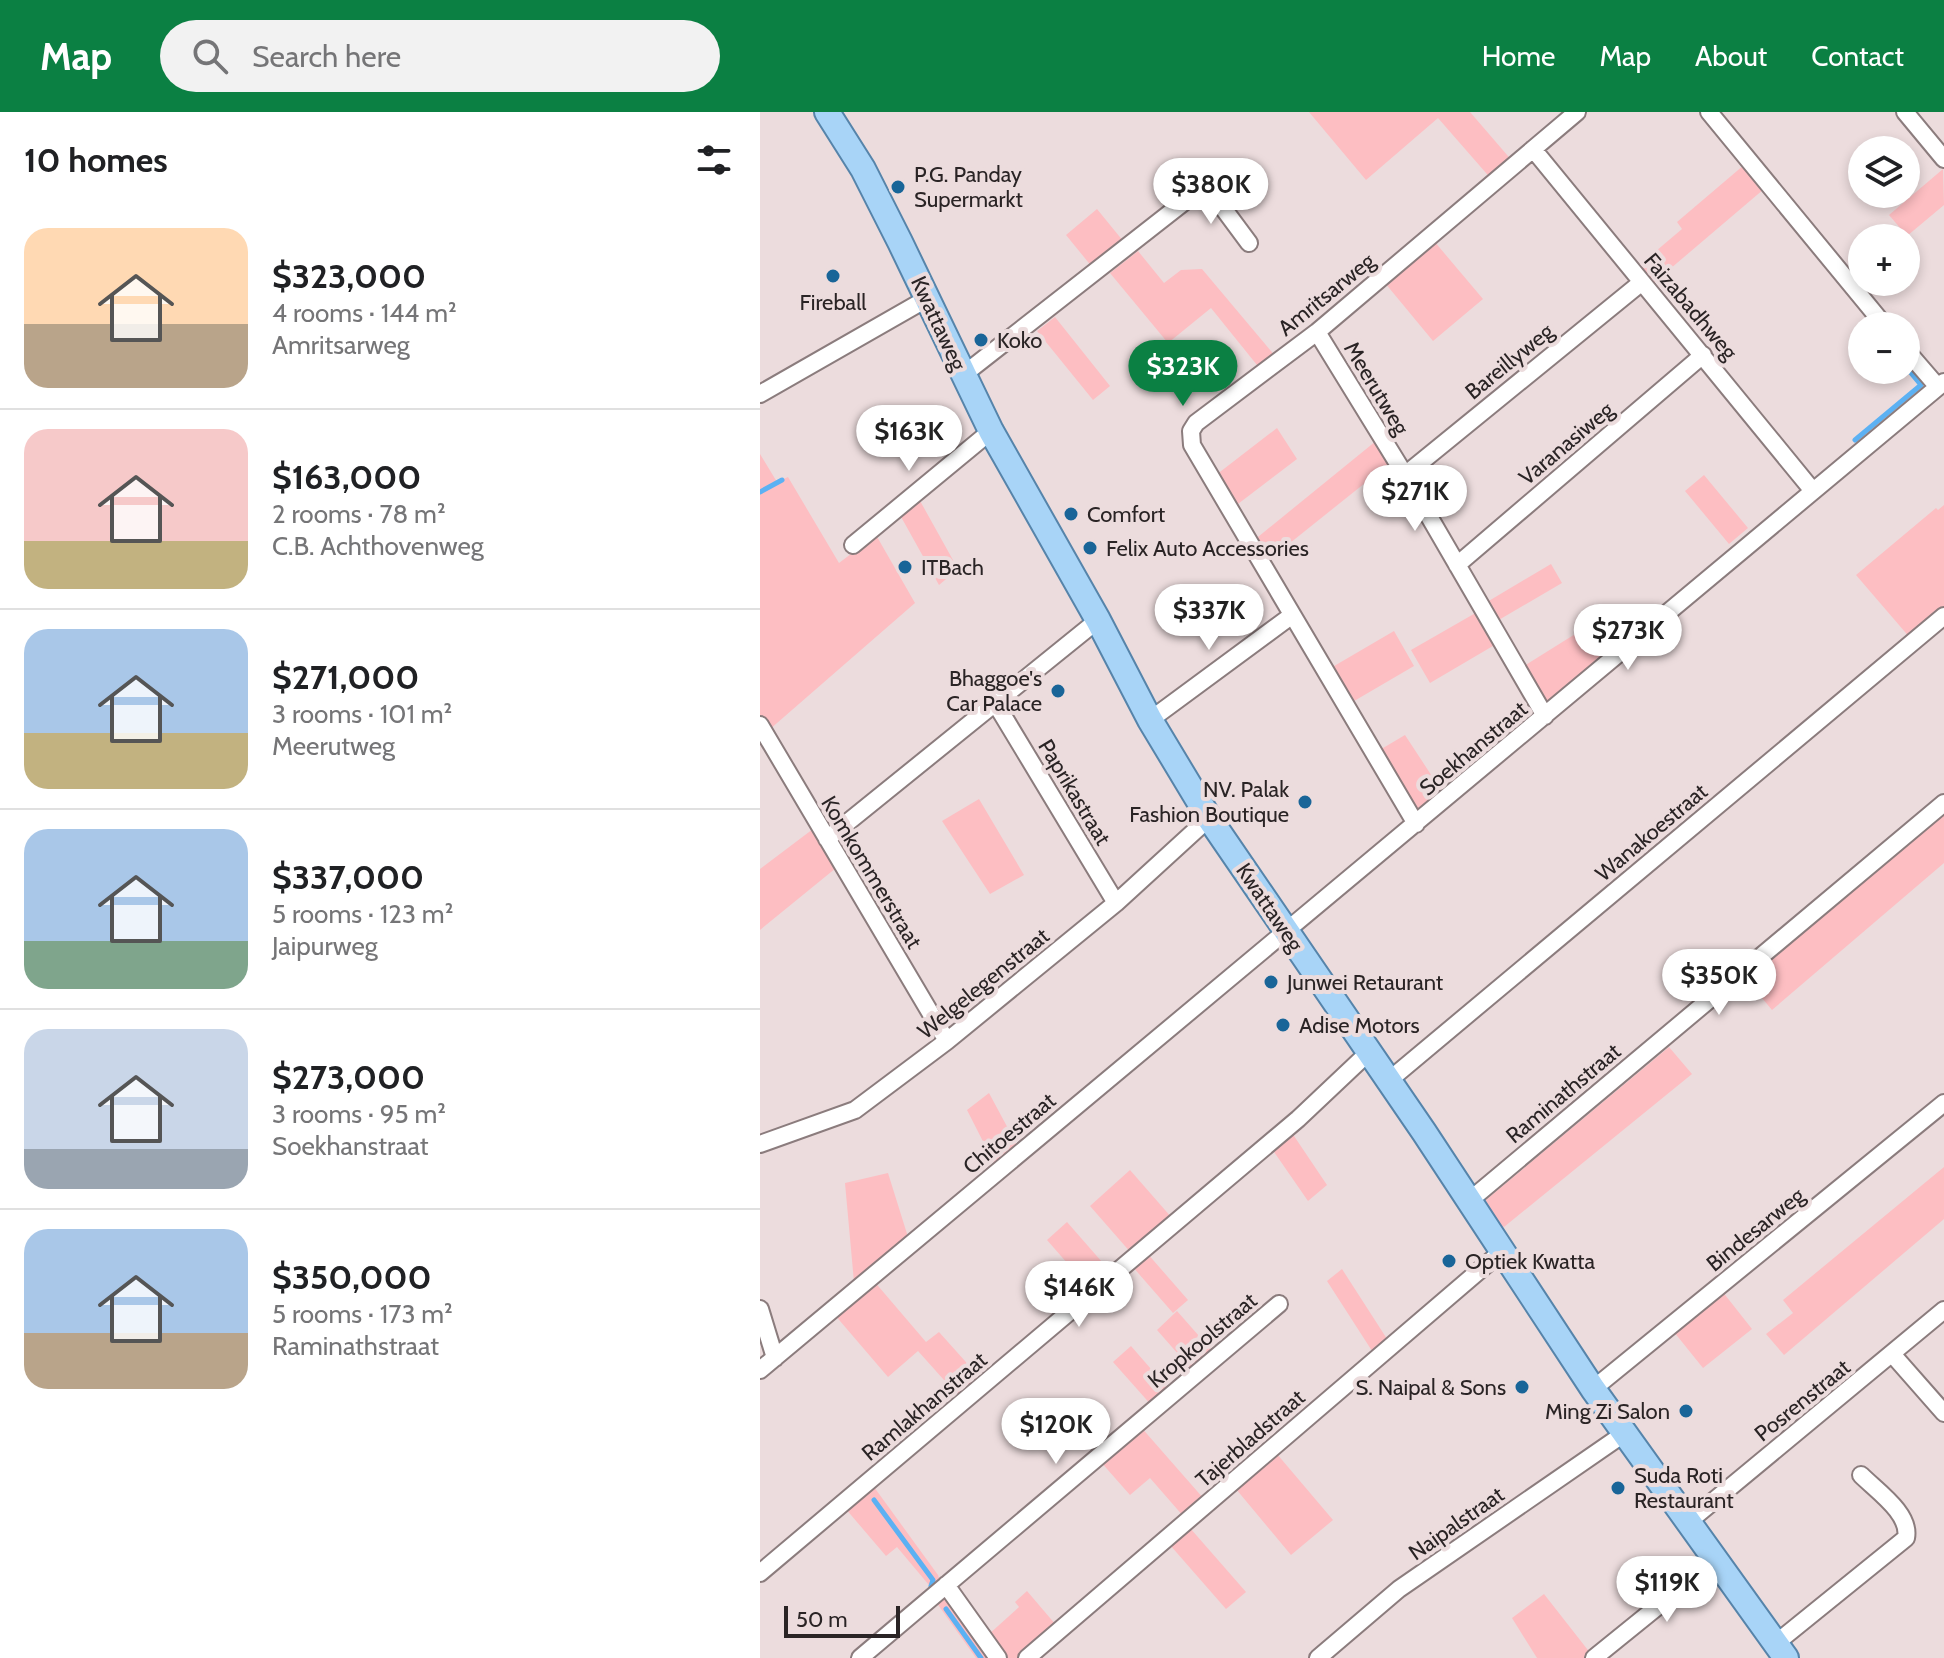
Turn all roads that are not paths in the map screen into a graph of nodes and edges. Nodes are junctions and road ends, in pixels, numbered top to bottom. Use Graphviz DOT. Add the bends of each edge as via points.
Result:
graph roads {
  1 [pos="827,112"];
  2 [pos="1577,112"];
  3 [pos="1709,112"];
  4 [pos="1905,112"];
  5 [pos="1533,149"];
  6 [pos="1944,159"];
  7 [pos="1249,243"];
  8 [pos="1642,282"];
  9 [pos="928,298"];
  10 [pos="1873,312"];
  11 [pos="1317,332"];
  12 [pos="1703,355"];
  13 [pos="1920,364"];
  14 [pos="963,375"];
  15 [pos="1941,384"];
  16 [pos="760,394"];
  17 [pos="991,431"];
  18 [pos="1405,475"];
  19 [pos="1813,491"];
  20 [pos="853,545"];
  21 [pos="1457,565"];
  22 [pos="1291,616"];
  23 [pos="1944,616"];
  24 [pos="1098,620"];
  25 [pos="996,704"];
  26 [pos="1545,716"];
  27 [pos="1150,720"];
  28 [pos="760,725"];
  29 [pos="1944,803"];
  30 [pos="1209,818"];
  31 [pos="1416,824"];
  32 [pos="827,839"];
  33 [pos="1116,903"];
  34 [pos="1285,930"];
  35 [pos="947,1041"];
  36 [pos="1369,1052"];
  37 [pos="1387,1082"];
  38 [pos="1944,1103"];
  39 [pos="760,1144"];
  40 [pos="1469,1201"];
  41 [pos="1501,1252"];
  42 [pos="1279,1304"];
  43 [pos="760,1309"];
  44 [pos="1944,1310"];
  45 [pos="1893,1355"];
  46 [pos="775,1358"];
  47 [pos="760,1370"];
  48 [pos="1593,1389"];
  49 [pos="1944,1413"];
  50 [pos="1625,1433"];
  51 [pos="1861,1475"];
  52 [pos="1687,1523"];
  53 [pos="1711,1557"];
  54 [pos="760,1573"];
  55 [pos="946,1585"];
  56 [pos="1780,1651"];
  57 [pos="860,1658"];
  58 [pos="998,1658"];
  59 [pos="1027,1658"];
  60 [pos="1318,1658"];
  61 [pos="1594,1658"];
  1 -- 9 [label="main road, Kwattaweg" via="863,169"];
  2 -- 5 [label="street, Amritsarweg"];
  3 -- 10 [label="street"];
  4 -- 6 [label="street"];
  5 -- 8 [label="street, Faizabadhweg"];
  5 -- 11 [label="street, Amritsarweg"];
  7 -- 14 [label="street" via="1211,181"];
  8 -- 12 [label="street, Faizabadhweg"];
  8 -- 18 [label="street, Bareillyweg"];
  9 -- 14 [label="main road, Kwattaweg"];
  9 -- 16 [label="street"];
  11 -- 18 [label="street, Meerutweg"];
  11 -- 22 [label="street, Amritsarweg" via="1191,431 1192,445"];
  12 -- 19 [label="street, Faizabadhweg"];
  12 -- 21 [label="street, Varanasiweg"];
  13 -- 15 [label="street"];
  14 -- 17 [label="main road, Kwattaweg"];
  15 -- 19 [label="street, Soekhanstraat"];
  17 -- 20 [label="street"];
  17 -- 24 [label="main road, Kwattaweg"];
  18 -- 21 [label="street, Meerutweg"];
  19 -- 26 [label="street, Soekhanstraat"];
  21 -- 26 [label="street, Meerutweg"];
  22 -- 27 [label="street"];
  22 -- 31 [label="street, Amritsarweg"];
  23 -- 37 [label="street, Wanakoestraat"];
  24 -- 25 [label="street"];
  24 -- 27 [label="main road, Kwattaweg"];
  25 -- 32 [label="street"];
  25 -- 33 [label="street, Paprikastraat"];
  26 -- 31 [label="street, Soekhanstraat"];
  27 -- 30 [label="main road, Kwattaweg"];
  28 -- 32 [label="street, Komkommerstraat"];
  29 -- 40 [label="street, Raminathstraat"];
  30 -- 33 [label="street, Welgelegenstraat"];
  30 -- 34 [label="main road, Kwattaweg"];
  31 -- 34 [label="street, Soekhanstraat"];
  32 -- 35 [label="street, Komkommerstraat"];
  33 -- 35 [label="street, Welgelegenstraat"];
  34 -- 36 [label="main road, Kwattaweg"];
  34 -- 46 [label="street, Chitoestraat"];
  35 -- 39 [label="street, Welgelegenstraat" via="855,1110"];
  36 -- 37 [label="main road, Kwattaweg"];
  36 -- 54 [label="street, Ramlakhanstraat" via="1298,1119"];
  37 -- 40 [label="main road, Kwattaweg"];
  38 -- 48 [label="street, Bindesarweg"];
  40 -- 41 [label="main road, Kwattaweg"];
  41 -- 48 [label="main road, Kwattaweg"];
  41 -- 59 [label="street, Tajerbladstraat"];
  42 -- 55 [label="street, Kropkoolstraat"];
  43 -- 46 [label="street"];
  44 -- 45 [label="street, Posrenstraat"];
  45 -- 49 [label="street"];
  45 -- 52 [label="street, Posrenstraat"];
  46 -- 47 [label="street, Chitoestraat"];
  48 -- 50 [label="main road, Kwattaweg"];
  50 -- 52 [label="main road, Kwattaweg"];
  50 -- 60 [label="street, Naipalstraat" via="1399,1589"];
  51 -- 56 [label="street" via="1903,1518 1906,1538"];
  52 -- 53 [label="main road, Kwattaweg"];
  53 -- 56 [label="main road, Kwattaweg"];
  53 -- 61 [label="street"];
  55 -- 57 [label="street, Kropkoolstraat"];
  55 -- 58 [label="street"];
}
